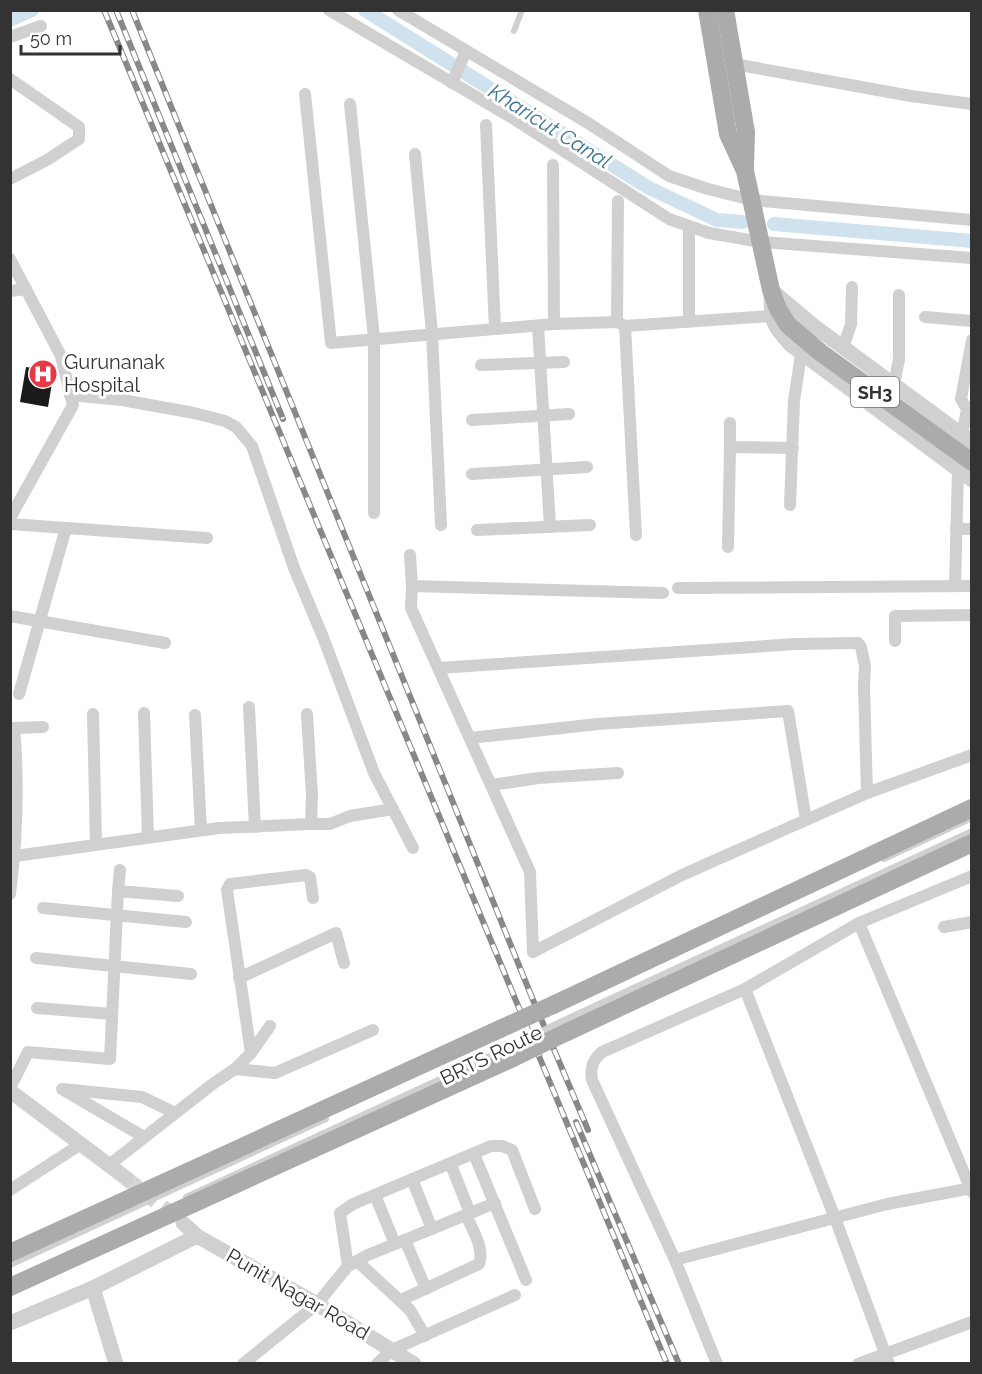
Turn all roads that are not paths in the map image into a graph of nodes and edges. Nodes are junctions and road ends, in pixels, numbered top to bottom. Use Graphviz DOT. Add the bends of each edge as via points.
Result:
graph roads {
  1 [pos="329,10"];
  2 [pos="398,10"];
  3 [pos="522,10"];
  4 [pos="707,10"];
  5 [pos="725,10"];
  6 [pos="41,26"];
  7 [pos="514,31"];
  8 [pos="10,37"];
  9 [pos="466,51"];
  10 [pos="734,64"];
  11 [pos="10,79"];
  12 [pos="452,83"];
  13 [pos="305,94"];
  14 [pos="350,104"];
  15 [pos="972,104"];
  16 [pos="486,125"];
  17 [pos="415,154"];
  18 [pos="552,165"];
  19 [pos="745,171"];
  20 [pos="10,179"];
  21 [pos="752,200"];
  22 [pos="618,201"];
  23 [pos="972,220"];
  24 [pos="689,226"];
  25 [pos="761,242"];
  26 [pos="972,258"];
  27 [pos="10,259"];
  28 [pos="852,286"];
  29 [pos="26,289"];
  30 [pos="771,290"];
  31 [pos="10,291"];
  32 [pos="899,295"];
  33 [pos="777,316"];
  34 [pos="925,317"];
  35 [pos="689,320"];
  36 [pos="972,321"];
  37 [pos="554,324"];
  38 [pos="621,324"];
  39 [pos="538,326"];
  40 [pos="495,329"];
  41 [pos="432,333"];
  42 [pos="374,338"];
  43 [pos="972,340"];
  44 [pos="843,348"];
  45 [pos="801,354"];
  46 [pos="541,362"];
  47 [pos="564,362"];
  48 [pos="481,365"];
  49 [pos="894,385"];
  50 [pos="70,395"];
  51 [pos="569,414"];
  52 [pos="544,416"];
  53 [pos="472,420"];
  54 [pos="730,423"];
  55 [pos="967,439"];
  56 [pos="730,447"];
  57 [pos="793,448"];
  58 [pos="965,466"];
  59 [pos="587,467"];
  60 [pos="547,469"];
  61 [pos="472,474"];
  62 [pos="972,480"];
  63 [pos="790,505"];
  64 [pos="374,513"];
  65 [pos="10,518"];
  66 [pos="10,524"];
  67 [pos="441,525"];
  68 [pos="590,525"];
  69 [pos="550,527"];
  70 [pos="66,528"];
  71 [pos="956,529"];
  72 [pos="972,529"];
  73 [pos="477,530"];
  74 [pos="636,536"];
  75 [pos="207,538"];
  76 [pos="728,547"];
  77 [pos="410,555"];
  78 [pos="412,586"];
  79 [pos="955,586"];
  80 [pos="972,586"];
  81 [pos="678,588"];
  82 [pos="663,593"];
  83 [pos="972,615"];
  84 [pos="10,616"];
  85 [pos="40,620"];
  86 [pos="896,641"];
  87 [pos="165,643"];
  88 [pos="439,668"];
  89 [pos="19,694"];
  90 [pos="249,707"];
  91 [pos="144,713"];
  92 [pos="93,714"];
  93 [pos="195,714"];
  94 [pos="307,714"];
  95 [pos="43,727"];
  96 [pos="13,728"];
  97 [pos="470,738"];
  98 [pos="972,755"];
  99 [pos="618,772"];
  100 [pos="492,785"];
  101 [pos="867,793"];
  102 [pos="972,808"];
  103 [pos="393,809"];
  104 [pos="972,818"];
  105 [pos="806,820"];
  106 [pos="310,824"];
  107 [pos="255,827"];
  108 [pos="201,830"];
  109 [pos="972,831"];
  110 [pos="148,837"];
  111 [pos="972,843"];
  112 [pos="96,844"];
  113 [pos="413,848"];
  114 [pos="15,856"];
  115 [pos="876,863"];
  116 [pos="120,870"];
  117 [pos="972,876"];
  118 [pos="118,891"];
  119 [pos="10,894"];
  120 [pos="178,896"];
  121 [pos="313,898"];
  122 [pos="43,908"];
  123 [pos="117,915"];
  124 [pos="186,922"];
  125 [pos="972,922"];
  126 [pos="860,923"];
  127 [pos="944,927"];
  128 [pos="36,957"];
  129 [pos="344,963"];
  130 [pos="114,966"];
  131 [pos="191,974"];
  132 [pos="239,978"];
  133 [pos="745,989"];
  134 [pos="37,1008"];
  135 [pos="112,1014"];
  136 [pos="270,1026"];
  137 [pos="564,1027"];
  138 [pos="373,1030"];
  139 [pos="250,1053"];
  140 [pos="511,1053"];
  141 [pos="235,1069"];
  142 [pos="10,1090"];
  143 [pos="175,1113"];
  144 [pos="332,1116"];
  145 [pos="144,1137"];
  146 [pos="81,1144"];
  147 [pos="474,1154"];
  148 [pos="109,1165"];
  149 [pos="450,1165"];
  150 [pos="126,1178"];
  151 [pos="412,1179"];
  152 [pos="971,1189"];
  153 [pos="11,1190"];
  154 [pos="375,1195"];
  155 [pos="184,1198"];
  156 [pos="495,1203"];
  157 [pos="535,1209"];
  158 [pos="468,1214"];
  159 [pos="835,1218"];
  160 [pos="183,1223"];
  161 [pos="432,1229"];
  162 [pos="197,1236"];
  163 [pos="400,1242"];
  164 [pos="10,1253"];
  165 [pos="675,1260"];
  166 [pos="352,1264"];
  167 [pos="10,1265"];
  168 [pos="526,1280"];
  169 [pos="10,1287"];
  170 [pos="93,1288"];
  171 [pos="426,1289"];
  172 [pos="514,1295"];
  173 [pos="401,1300"];
  174 [pos="317,1304"];
  175 [pos="972,1322"];
  176 [pos="10,1323"];
  177 [pos="425,1336"];
  178 [pos="392,1350"];
  179 [pos="888,1359"];
  180 [pos="116,1364"];
  181 [pos="243,1364"];
  182 [pos="377,1364"];
  183 [pos="414,1364"];
  184 [pos="717,1364"];
  185 [pos="858,1364"];
  1 -- 12 [label="street"];
  2 -- 9 [label="street"];
  3 -- 7 [label="lane"];
  4 -- 19 [label="main road" via="728,134"];
  5 -- 10 [label="main road"];
  6 -- 8 [label="street"];
  9 -- 12 [label="street"];
  9 -- 21 [label="street" via="669,176"];
  10 -- 15 [label="street"];
  10 -- 19 [label="main road" via="746,132"];
  11 -- 20 [label="street" via="79,127 79,139"];
  12 -- 24 [label="street" via="669,219"];
  13 -- 42 [label="street" via="331,343"];
  14 -- 42 [label="street"];
  16 -- 40 [label="street"];
  17 -- 41 [label="street"];
  18 -- 37 [label="street"];
  19 -- 21 [label="main road"];
  21 -- 23 [label="street"];
  21 -- 25 [label="main road, SH3"];
  22 -- 38 [label="street"];
  24 -- 25 [label="street"];
  24 -- 35 [label="street"];
  25 -- 26 [label="street"];
  25 -- 30 [label="main road, SH3"];
  27 -- 29 [label="street"];
  28 -- 44 [label="street" via="851,324"];
  29 -- 31 [label="street"];
  29 -- 50 [label="street" via="61,356"];
  30 -- 33 [label="main road, SH3"];
  30 -- 44 [label="street, SH3"];
  32 -- 49 [label="street" via="900,358"];
  33 -- 35 [label="street"];
  33 -- 45 [label="street, SH3" via="777,330"];
  33 -- 58 [label="main road, SH3"];
  34 -- 36 [label="street"];
  35 -- 38 [label="street"];
  37 -- 38 [label="street"];
  37 -- 39 [label="street"];
  38 -- 74 [label="street"];
  39 -- 40 [label="street"];
  39 -- 46 [label="street"];
  40 -- 41 [label="street"];
  41 -- 42 [label="street"];
  41 -- 67 [label="street"];
  42 -- 64 [label="street"];
  43 -- 55 [label="street" via="961,399 967,409"];
  44 -- 49 [label="street, SH3"];
  45 -- 57 [label="street"];
  45 -- 58 [label="street, SH3"];
  46 -- 47 [label="street"];
  46 -- 48 [label="street"];
  46 -- 52 [label="street"];
  49 -- 55 [label="street, SH3"];
  50 -- 65 [label="street" via="73,405"];
  50 -- 103 [label="street" via="122,400 225,421 236,427 252,446 294,568 374,773"];
  51 -- 52 [label="street"];
  52 -- 53 [label="street"];
  52 -- 60 [label="street"];
  54 -- 56 [label="street"];
  56 -- 57 [label="street"];
  56 -- 76 [label="street"];
  57 -- 63 [label="street"];
  58 -- 62 [label="street, SH3"];
  58 -- 71 [label="street"];
  59 -- 60 [label="street"];
  60 -- 61 [label="street"];
  60 -- 69 [label="street"];
  66 -- 70 [label="street"];
  68 -- 69 [label="street"];
  69 -- 73 [label="street"];
  70 -- 75 [label="street"];
  70 -- 85 [label="street"];
  71 -- 72 [label="street"];
  71 -- 79 [label="street"];
  77 -- 78 [label="street"];
  78 -- 82 [label="street"];
  78 -- 88 [label="street" via="411,608"];
  79 -- 80 [label="street"];
  79 -- 81 [label="street"];
  83 -- 86 [label="street" via="896,616"];
  84 -- 85 [label="street"];
  85 -- 87 [label="street"];
  85 -- 89 [label="street"];
  88 -- 97 [label="street"];
  88 -- 101 [label="street" via="858,643 865,666"];
  90 -- 107 [label="street"];
  91 -- 110 [label="street"];
  92 -- 112 [label="street"];
  93 -- 108 [label="street"];
  94 -- 106 [label="street"];
  95 -- 96 [label="street"];
  96 -- 114 [label="street" via="18,789"];
  97 -- 100 [label="street"];
  97 -- 105 [label="street" via="598,724 788,711"];
  98 -- 101 [label="street"];
  99 -- 100 [label="street"];
  100 -- 105 [label="street" via="531,872 533,952 682,875"];
  101 -- 105 [label="street"];
  102 -- 164 [label="main road, bridge"];
  103 -- 106 [label="street" via="368,811 330,824"];
  103 -- 113 [label="street"];
  104 -- 115 [label="lane"];
  106 -- 107 [label="street"];
  107 -- 108 [label="street"];
  108 -- 110 [label="street"];
  109 -- 137 [label="lane, BRTS Route"];
  110 -- 112 [label="street"];
  111 -- 137 [label="main road"];
  112 -- 114 [label="street"];
  114 -- 119 [label="street"];
  116 -- 118 [label="street"];
  117 -- 126 [label="street"];
  118 -- 120 [label="street"];
  118 -- 123 [label="street"];
  121 -- 132 [label="street" via="310,877 306,875 230,884 227,894"];
  122 -- 123 [label="street"];
  123 -- 124 [label="street"];
  123 -- 130 [label="street"];
  125 -- 127 [label="street"];
  126 -- 133 [label="street"];
  126 -- 152 [label="street"];
  128 -- 130 [label="street"];
  129 -- 132 [label="street" via="336,933"];
  130 -- 131 [label="street"];
  130 -- 135 [label="street"];
  132 -- 139 [label="street"];
  133 -- 159 [label="street"];
  133 -- 165 [label="street" via="602,1052 591,1066 592,1080"];
  134 -- 135 [label="street"];
  135 -- 142 [label="street" via="110,1059 28,1052"];
  136 -- 139 [label="street"];
  137 -- 140 [label="main road, bridge"];
  138 -- 141 [label="street" via="275,1073"];
  139 -- 141 [label="street"];
  140 -- 155 [label="lane, BRTS Route"];
  140 -- 169 [label="main road"];
  141 -- 143 [label="street"];
  142 -- 146 [label="street"];
  143 -- 145 [label="street"];
  143 -- 145 [label="street" via="142,1097 58,1087"];
  144 -- 167 [label="lane"];
  145 -- 148 [label="street"];
  146 -- 148 [label="street"];
  146 -- 153 [label="street"];
  147 -- 149 [label="street"];
  147 -- 156 [label="street"];
  147 -- 157 [label="street" via="491,1146 512,1150"];
  148 -- 150 [label="street"];
  149 -- 151 [label="street"];
  149 -- 158 [label="street"];
  151 -- 154 [label="street"];
  151 -- 161 [label="street"];
  152 -- 159 [label="street"];
  154 -- 163 [label="street"];
  154 -- 166 [label="street" via="340,1213"];
  156 -- 158 [label="street"];
  156 -- 168 [label="street"];
  158 -- 161 [label="street"];
  158 -- 171 [label="street" via="481,1251 479,1264"];
  159 -- 165 [label="street"];
  159 -- 179 [label="street"];
  160 -- 162 [label="street, Punit Nagar Road"];
  161 -- 163 [label="street"];
  162 -- 170 [label="street"];
  162 -- 174 [label="street, Punit Nagar Road"];
  163 -- 166 [label="street"];
  163 -- 171 [label="street"];
  165 -- 184 [label="street"];
  166 -- 173 [label="street"];
  166 -- 174 [label="street"];
  170 -- 176 [label="street"];
  170 -- 180 [label="street"];
  171 -- 173 [label="street"];
  172 -- 177 [label="street"];
  173 -- 177 [label="street"];
  174 -- 178 [label="street, Punit Nagar Road"];
  174 -- 181 [label="street"];
  175 -- 179 [label="street"];
  177 -- 178 [label="street"];
  178 -- 182 [label="street"];
  178 -- 183 [label="street, Punit Nagar Road"];
  179 -- 185 [label="street"];
}
